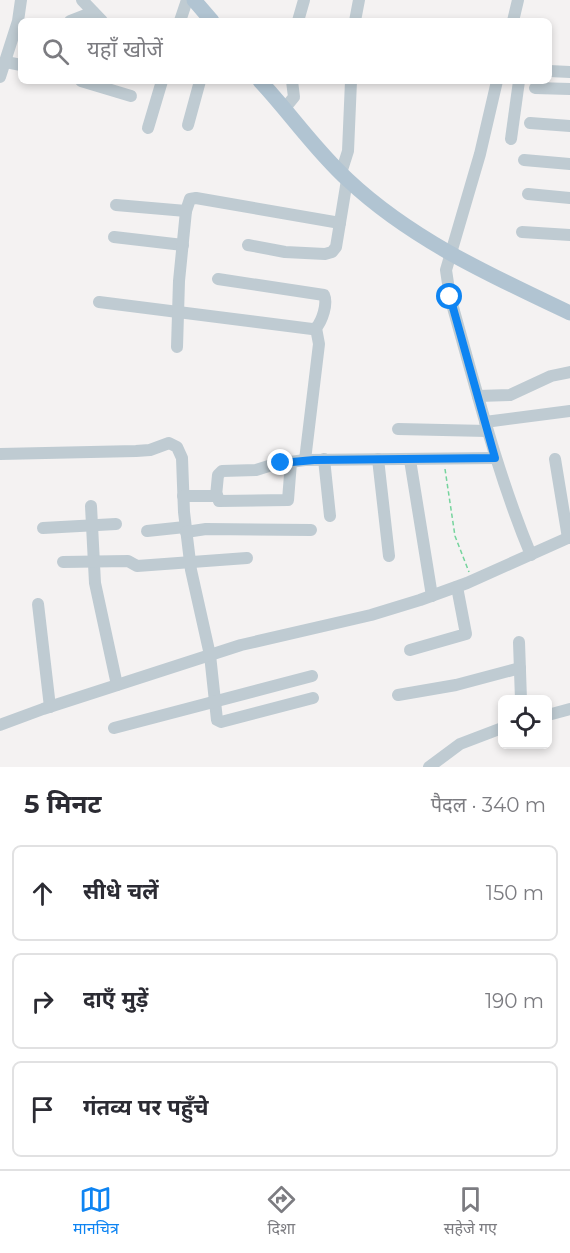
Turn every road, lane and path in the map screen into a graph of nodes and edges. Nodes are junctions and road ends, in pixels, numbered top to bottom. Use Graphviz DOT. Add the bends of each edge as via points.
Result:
graph roads {
  1 [pos="21,0"];
  2 [pos="82,0"];
  3 [pos="187,0"];
  4 [pos="194,0"];
  5 [pos="303,0"];
  6 [pos="359,0"];
  7 [pos="518,0"];
  8 [pos="98,17"];
  9 [pos="18,18"];
  10 [pos="181,18"];
  11 [pos="209,18"];
  12 [pos="299,18"];
  13 [pos="356,18"];
  14 [pos="514,18"];
  15 [pos="18,21"];
  16 [pos="6,62"];
  17 [pos="18,64"];
  18 [pos="552,71"];
  19 [pos="570,72"];
  20 [pos="0,77"];
  21 [pos="91,84"];
  22 [pos="161,84"];
  23 [pos="199,84"];
  24 [pos="263,84"];
  25 [pos="292,84"];
  26 [pos="351,84"];
  27 [pos="496,84"];
  28 [pos="519,84"];
  29 [pos="536,88"];
  30 [pos="570,89"];
  31 [pos="131,96"];
  32 [pos="285,108"];
  33 [pos="530,123"];
  34 [pos="188,125"];
  35 [pos="570,126"];
  36 [pos="148,128"];
  37 [pos="511,139"];
  38 [pos="524,160"];
  39 [pos="570,164"];
  40 [pos="344,177"];
  41 [pos="528,194"];
  42 [pos="570,198"];
  43 [pos="116,205"];
  44 [pos="186,211"];
  45 [pos="339,223"];
  46 [pos="522,232"];
  47 [pos="570,235"];
  48 [pos="114,237"];
  49 [pos="183,245"];
  50 [pos="248,245"];
  51 [pos="450,255"];
  52 [pos="218,279"];
  53 [pos="99,302"];
  54 [pos="178,312"];
  55 [pos="570,313"];
  56 [pos="316,328"];
  57 [pos="177,346"];
  58 [pos="570,372"];
  59 [pos="478,396"];
  60 [pos="570,411"];
  61 [pos="486,427"];
  62 [pos="398,429"];
  63 [pos="0,454"];
  64 [pos="495,458"];
  65 [pos="324,459"];
  66 [pos="378,459"];
  67 [pos="444,459"];
  68 [pos="555,459"];
  69 [pos="305,460"];
  70 [pos="410,460"];
  71 [pos="291,462"];
  72 [pos="217,495"];
  73 [pos="183,496"];
  74 [pos="91,506"];
  75 [pos="330,516"];
  76 [pos="116,524"];
  77 [pos="92,526"];
  78 [pos="43,528"];
  79 [pos="186,529"];
  80 [pos="311,530"];
  81 [pos="147,531"];
  82 [pos="569,538"];
  83 [pos="531,555"];
  84 [pos="389,556"];
  85 [pos="247,558"];
  86 [pos="63,562"];
  87 [pos="93,562"];
  88 [pos="190,562"];
  89 [pos="472,581"];
  90 [pos="457,587"];
  91 [pos="432,596"];
  92 [pos="38,604"];
  93 [pos="519,642"];
  94 [pos="410,650"];
  95 [pos="210,655"];
  96 [pos="520,668"];
  97 [pos="312,676"];
  98 [pos="117,685"];
  99 [pos="398,695"];
  100 [pos="521,695"];
  101 [pos="313,699"];
  102 [pos="215,702"];
  103 [pos="50,707"];
  104 [pos="570,709"];
  105 [pos="552,714"];
  106 [pos="0,725"];
  107 [pos="114,728"];
  108 [pos="498,730"];
  109 [pos="429,767"];
  1 -- 9 [label="street"];
  2 -- 8 [label="street"];
  3 -- 10 [label="street"];
  4 -- 11 [label="main road"];
  5 -- 12 [label="street"];
  6 -- 13 [label="street"];
  7 -- 14 [label="street"];
  15 -- 16 [label="street"];
  16 -- 17 [label="street"];
  16 -- 20 [label="street"];
  18 -- 19 [label="street"];
  21 -- 31 [label="street"];
  22 -- 36 [label="street"];
  23 -- 34 [label="street"];
  24 -- 32 [label="main road"];
  25 -- 32 [label="street" via="294,97"];
  26 -- 40 [label="street"];
  27 -- 51 [label="street"];
  28 -- 37 [label="street"];
  29 -- 30 [label="street"];
  32 -- 40 [label="main road"];
  33 -- 35 [label="street"];
  38 -- 39 [label="street"];
  40 -- 45 [label="street"];
  40 -- 51 [label="main road" via="381,209"];
  41 -- 42 [label="street"];
  43 -- 44 [label="street"];
  44 -- 45 [label="street" via="189,200 194,198"];
  44 -- 49 [label="street"];
  45 -- 50 [label="street" via="336,247 329,253 285,252"];
  46 -- 47 [label="street"];
  48 -- 49 [label="street"];
  49 -- 54 [label="street"];
  51 -- 55 [label="main road"];
  51 -- 59 [label="street" via="446,280"];
  52 -- 56 [label="street" via="324,295 326,301"];
  53 -- 54 [label="street"];
  54 -- 56 [label="street"];
  54 -- 57 [label="street"];
  56 -- 69 [label="street" via="319,344"];
  58 -- 59 [label="street" via="551,376 510,395"];
  59 -- 61 [label="street"];
  60 -- 61 [label="street"];
  61 -- 62 [label="street"];
  61 -- 64 [label="street"];
  63 -- 73 [label="street" via="136,451 174,444 181,453"];
  64 -- 67 [label="street"];
  64 -- 83 [label="street"];
  65 -- 66 [label="street"];
  65 -- 69 [label="street"];
  65 -- 75 [label="street"];
  66 -- 70 [label="street"];
  66 -- 84 [label="street"];
  67 -- 70 [label="street"];
  67 -- 89 [label="path" via="455,536"];
  68 -- 82 [label="street"];
  69 -- 71 [label="street"];
  70 -- 91 [label="street"];
  71 -- 72 [label="street" via="256,470 219,472"];
  71 -- 72 [label="street" via="288,500 219,501"];
  72 -- 73 [label="street"];
  73 -- 79 [label="street"];
  74 -- 77 [label="street"];
  76 -- 77 [label="street"];
  77 -- 78 [label="street"];
  77 -- 87 [label="street"];
  79 -- 80 [label="street"];
  79 -- 81 [label="street"];
  79 -- 88 [label="street"];
  82 -- 83 [label="street"];
  83 -- 89 [label="street"];
  85 -- 88 [label="street"];
  86 -- 87 [label="street"];
  87 -- 88 [label="street" via="128,561 136,566"];
  87 -- 98 [label="street"];
  88 -- 95 [label="street"];
  89 -- 90 [label="street"];
  90 -- 91 [label="street"];
  90 -- 94 [label="street" via="466,634"];
  91 -- 95 [label="street"];
  92 -- 103 [label="street"];
  93 -- 96 [label="street"];
  95 -- 98 [label="street"];
  95 -- 102 [label="street"];
  96 -- 99 [label="street"];
  96 -- 100 [label="street"];
  97 -- 102 [label="street"];
  98 -- 103 [label="street"];
  101 -- 102 [label="street" via="221,722 216,718"];
  102 -- 107 [label="street"];
  103 -- 106 [label="street"];
  104 -- 105 [label="street"];
  108 -- 109 [label="street" via="460,744"];
}
